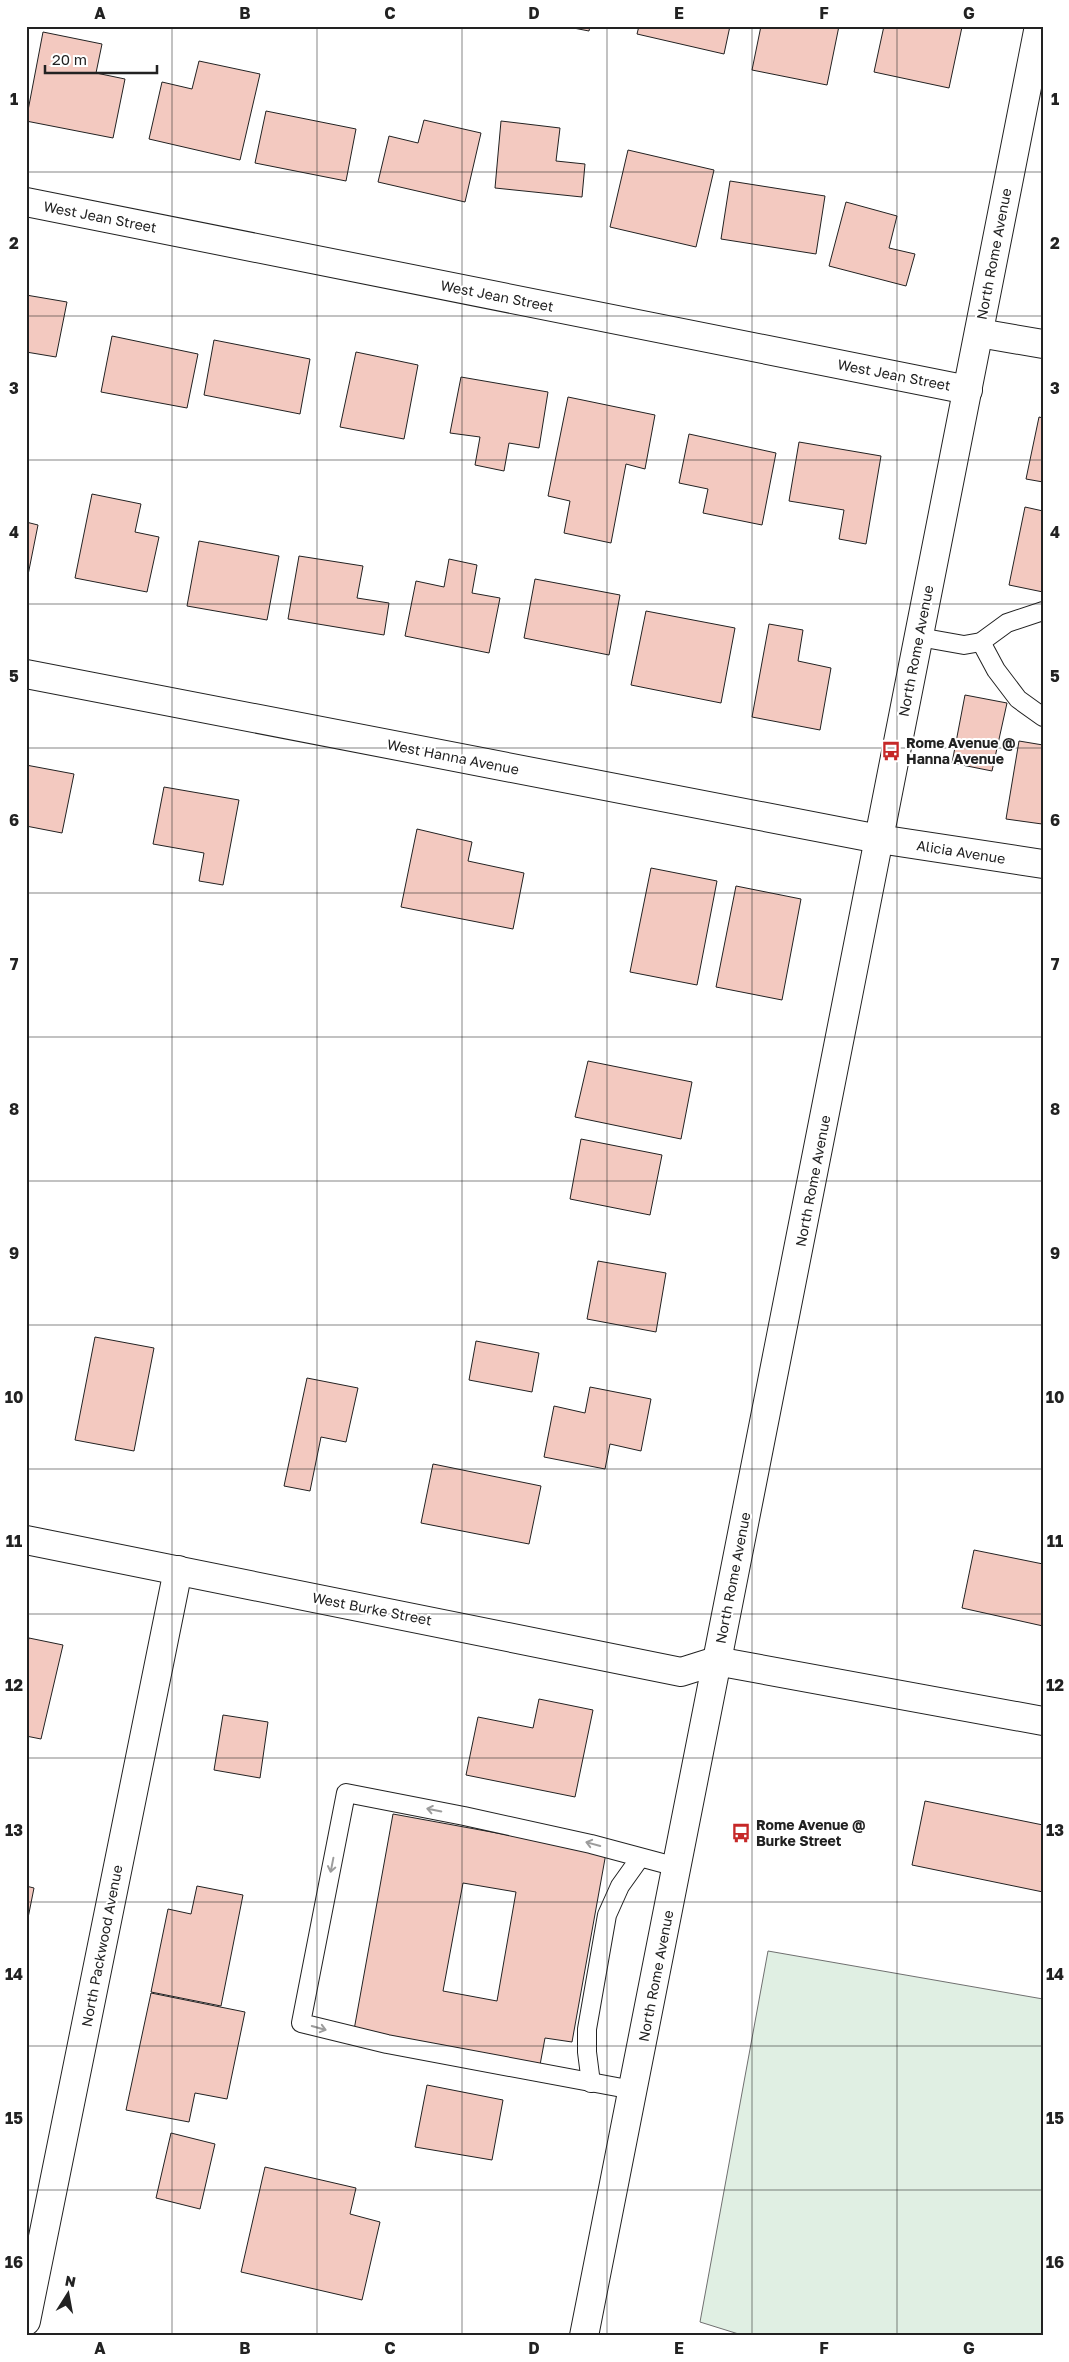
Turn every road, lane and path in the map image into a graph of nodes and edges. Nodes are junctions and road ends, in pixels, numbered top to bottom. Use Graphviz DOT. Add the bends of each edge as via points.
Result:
graph roads {
  1 [pos="1039,26"];
  2 [pos="26,202"];
  3 [pos="979,333"];
  4 [pos="1043,344"];
  5 [pos="968,390"];
  6 [pos="1043,611"];
  7 [pos="919,637"];
  8 [pos="981,642"];
  9 [pos="26,674"];
  10 [pos="1043,717"];
  11 [pos="879,839"];
  12 [pos="1043,864"];
  13 [pos="26,1540"];
  14 [pos="178,1570"];
  15 [pos="716,1661"];
  16 [pos="1043,1721"];
  17 [pos="640,1858"];
  18 [pos="678,1868"];
  19 [pos="591,2083"];
  20 [pos="633,2090"];
  21 [pos="26,2322"];
  22 [pos="584,2336"];
  1 -- 3 [label="street, North Rome Avenue"];
  2 -- 5 [label="street, West Jean Street"];
  3 -- 4 [label="street"];
  3 -- 5 [label="street, North Rome Avenue"];
  5 -- 7 [label="street, North Rome Avenue"];
  6 -- 8 [label="lane" via="1007,623"];
  7 -- 8 [label="lane" via="964,645"];
  7 -- 11 [label="street, North Rome Avenue"];
  8 -- 10 [label="lane" via="996,670 1018,699"];
  9 -- 11 [label="street, West Hanna Avenue"];
  11 -- 12 [label="street, Alicia Avenue"];
  11 -- 15 [label="street, North Rome Avenue"];
  13 -- 14 [label="street, West Burke Street"];
  14 -- 15 [label="street, West Burke Street" via="681,1672"];
  14 -- 21 [label="street, North Packwood Avenue"];
  15 -- 16 [label="street"];
  15 -- 18 [label="street, North Rome Avenue"];
  17 -- 18 [label="lane"];
  17 -- 19 [label="lane" via="620,1886 606,1915 587,2029"];
  17 -- 19 [label="lane, one-way" via="591,1844 346,1793 301,2023 387,2044"];
  18 -- 20 [label="street, North Rome Avenue"];
  19 -- 20 [label="lane"];
  20 -- 22 [label="street, North Rome Avenue"];
}
